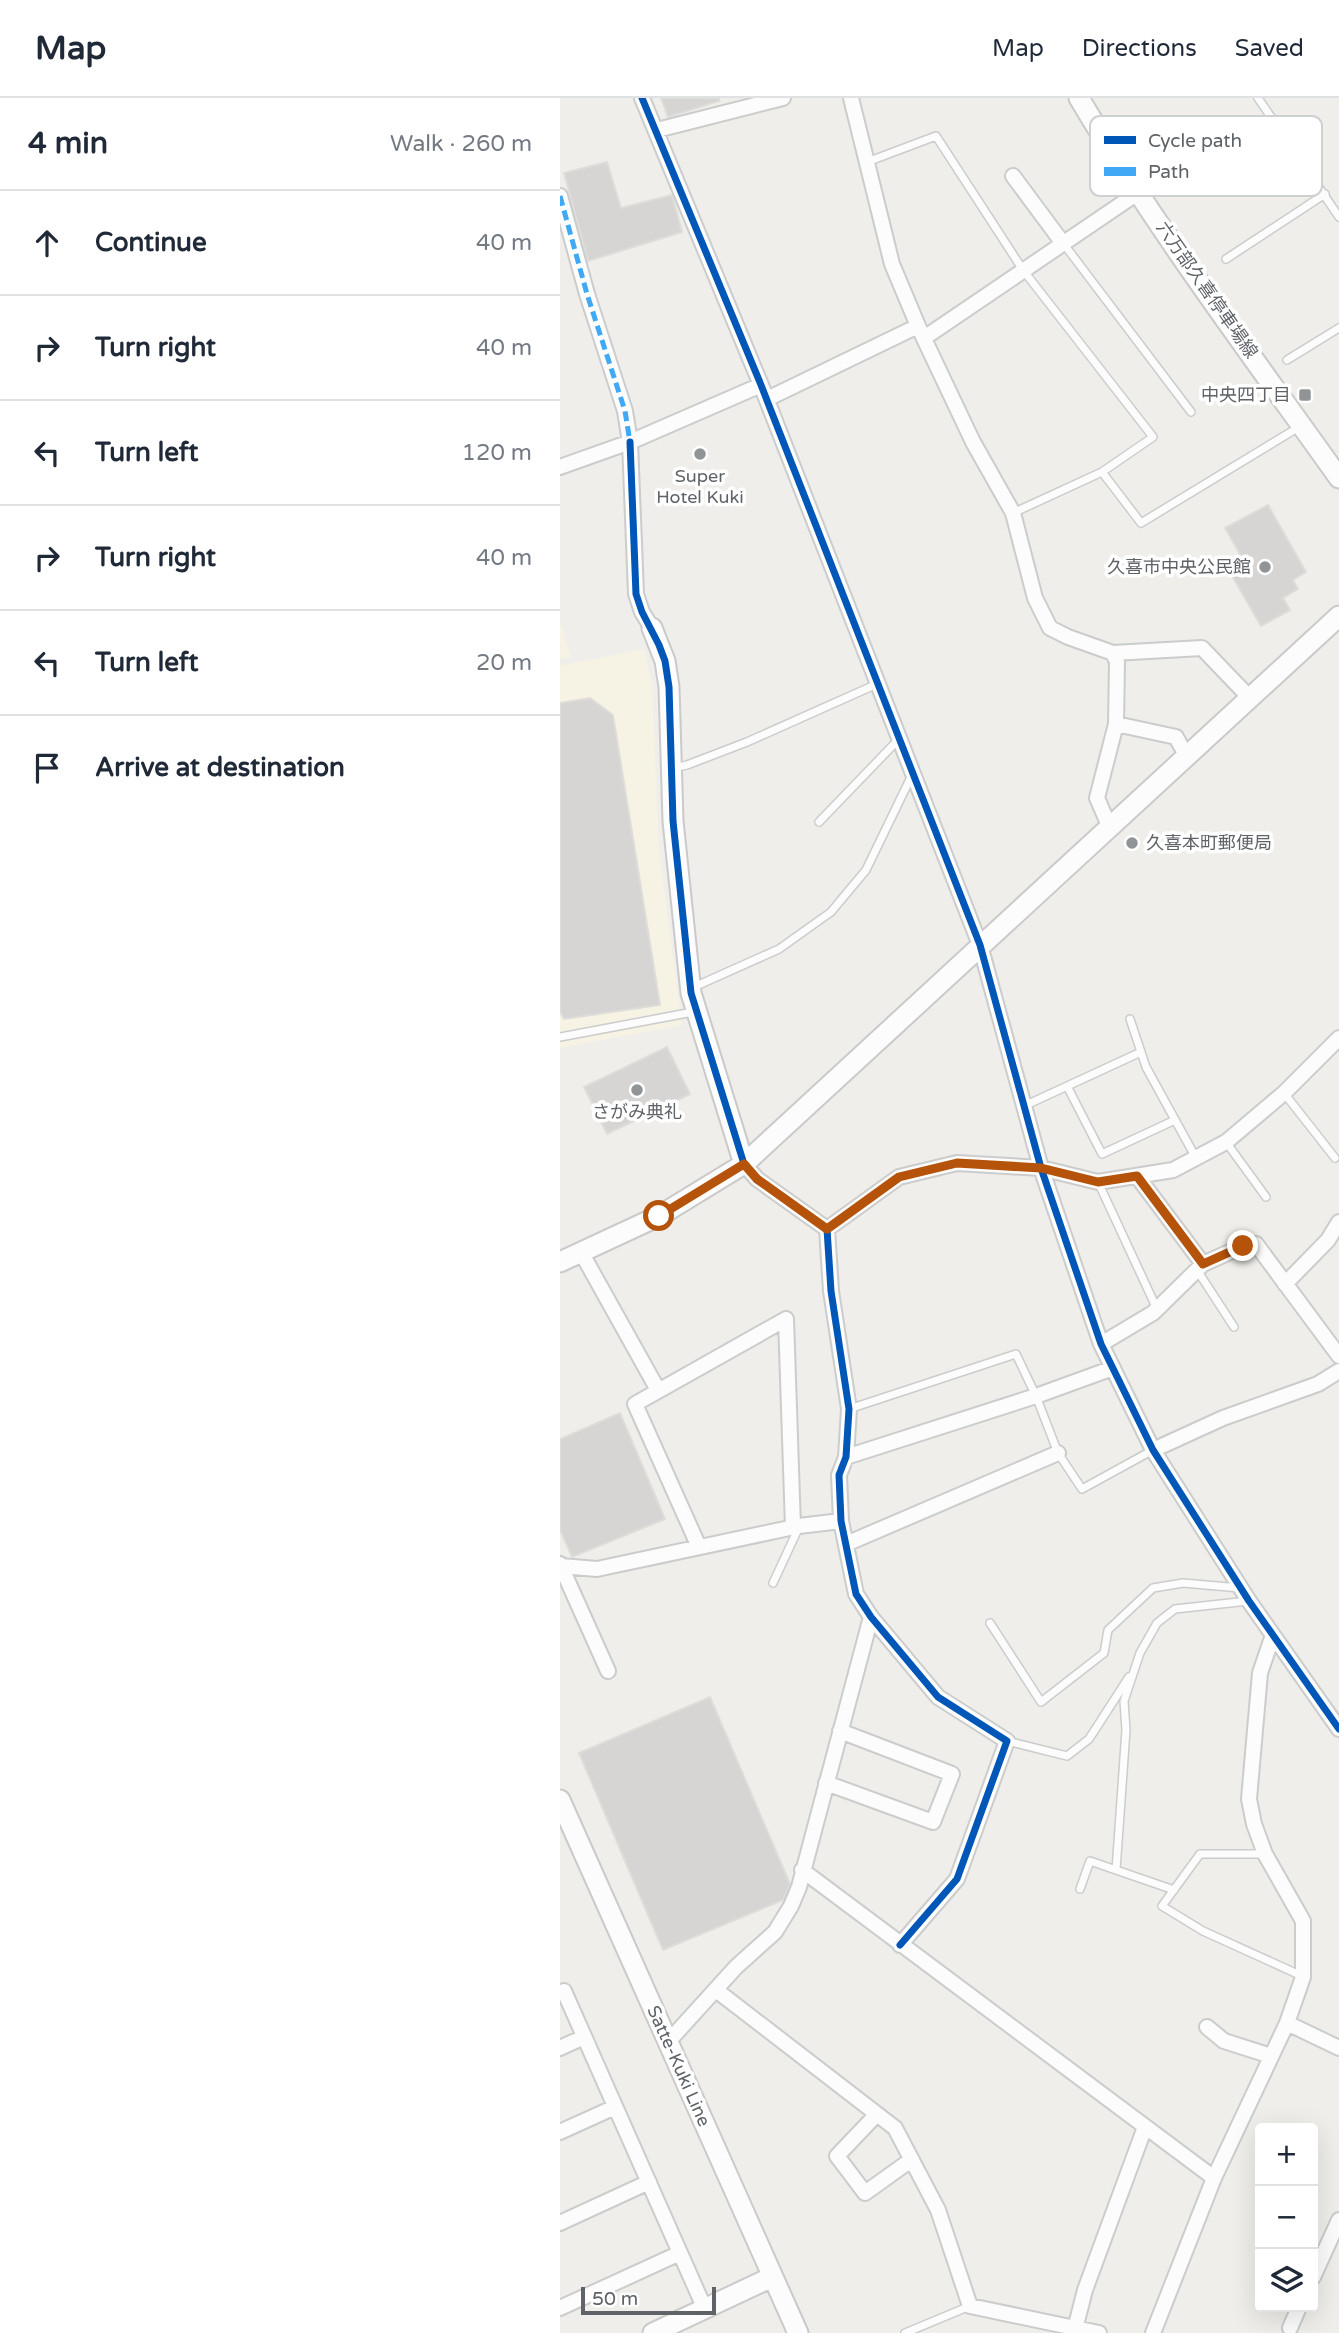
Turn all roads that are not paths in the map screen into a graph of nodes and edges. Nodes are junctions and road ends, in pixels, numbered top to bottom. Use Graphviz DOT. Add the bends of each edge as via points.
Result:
graph roads {
  1 [pos="642,98"];
  2 [pos="783,98"];
  3 [pos="851,98"];
  4 [pos="1079,98"];
  5 [pos="1258,98"];
  6 [pos="1090,116"];
  7 [pos="1271,116"];
  8 [pos="657,130"];
  9 [pos="867,162"];
  10 [pos="1013,176"];
  11 [pos="1322,190"];
  12 [pos="1325,194"];
  13 [pos="560,196"];
  14 [pos="1133,196"];
  15 [pos="1142,196"];
  16 [pos="1322,196"];
  17 [pos="1322,196"];
  18 [pos="1339,217"];
  19 [pos="1062,243"];
  20 [pos="1226,259"];
  21 [pos="1023,270"];
  22 [pos="1339,328"];
  23 [pos="921,332"];
  24 [pos="1287,360"];
  25 [pos="761,385"];
  26 [pos="767,399"];
  27 [pos="1191,412"];
  28 [pos="1302,426"];
  29 [pos="630,442"];
  30 [pos="560,467"];
  31 [pos="1102,472"];
  32 [pos="1339,478"];
  33 [pos="1013,513"];
  34 [pos="1339,616"];
  35 [pos="652,628"];
  36 [pos="1114,653"];
  37 [pos="877,684"];
  38 [pos="1250,698"];
  39 [pos="1116,724"];
  40 [pos="899,739"];
  41 [pos="1187,757"];
  42 [pos="672,768"];
  43 [pos="913,775"];
  44 [pos="819,822"];
  45 [pos="1110,828"];
  46 [pos="980,946"];
  47 [pos="691,988"];
  48 [pos="697,1011"];
  49 [pos="1130,1019"];
  50 [pos="560,1037"];
  51 [pos="1339,1038"];
  52 [pos="1141,1052"];
  53 [pos="1067,1086"];
  54 [pos="1284,1093"];
  55 [pos="1024,1106"];
  56 [pos="1175,1120"];
  57 [pos="1226,1142"];
  58 [pos="1196,1158"];
  59 [pos="1335,1158"];
  60 [pos="744,1164"];
  61 [pos="1041,1168"];
  62 [pos="1137,1176"];
  63 [pos="1098,1182"];
  64 [pos="1266,1197"];
  65 [pos="1339,1222"];
  66 [pos="827,1229"];
  67 [pos="581,1252"];
  68 [pos="560,1262"];
  69 [pos="1200,1267"];
  70 [pos="1285,1284"];
  71 [pos="1157,1309"];
  72 [pos="1234,1327"];
  73 [pos="1101,1344"];
  74 [pos="1339,1356"];
  75 [pos="1113,1368"];
  76 [pos="1339,1371"];
  77 [pos="658,1390"];
  78 [pos="1036,1396"];
  79 [pos="849,1409"];
  80 [pos="1153,1450"];
  81 [pos="1058,1454"];
  82 [pos="846,1457"];
  83 [pos="841,1521"];
  84 [pos="796,1526"];
  85 [pos="846,1544"];
  86 [pos="699,1547"];
  87 [pos="561,1565"];
  88 [pos="773,1584"];
  89 [pos="1245,1594"];
  90 [pos="871,1617"];
  91 [pos="990,1623"];
  92 [pos="1273,1634"];
  93 [pos="1135,1668"];
  94 [pos="608,1671"];
  95 [pos="1339,1729"];
  96 [pos="840,1731"];
  97 [pos="1007,1741"];
  98 [pos="826,1783"];
  99 [pos="560,1800"];
  100 [pos="1265,1854"];
  101 [pos="802,1870"];
  102 [pos="1116,1870"];
  103 [pos="1080,1889"];
  104 [pos="1174,1890"];
  105 [pos="900,1945"];
  106 [pos="1303,1977"];
  107 [pos="716,1990"];
  108 [pos="560,1993"];
  109 [pos="1287,2023"];
  110 [pos="1208,2027"];
  111 [pos="584,2037"];
  112 [pos="668,2042"];
  113 [pos="560,2048"];
  114 [pos="1339,2048"];
  115 [pos="1271,2056"];
  116 [pos="615,2107"];
  117 [pos="877,2114"];
  118 [pos="1145,2127"];
  119 [pos="560,2132"];
  120 [pos="911,2160"];
  121 [pos="1214,2178"];
  122 [pos="649,2182"];
  123 [pos="1339,2220"];
  124 [pos="560,2223"];
  125 [pos="680,2253"];
  126 [pos="1318,2266"];
  127 [pos="772,2277"];
  128 [pos="970,2306"];
  129 [pos="560,2308"];
  130 [pos="704,2308"];
  131 [pos="1298,2312"];
  132 [pos="1075,2329"];
  133 [pos="1296,2330"];
  134 [pos="653,2333"];
  135 [pos="798,2333"];
  136 [pos="905,2333"];
  137 [pos="1099,2333"];
  138 [pos="1153,2333"];
  1 -- 8 [label="street"];
  2 -- 8 [label="street"];
  3 -- 9 [label="street"];
  4 -- 6 [label="street, 六万部久喜停車場線"];
  5 -- 7 [label="lane"];
  8 -- 25 [label="street"];
  9 -- 21 [label="lane" via="936,136"];
  9 -- 23 [label="street" via="892,264"];
  10 -- 19 [label="street"];
  11 -- 12 [label="lane"];
  12 -- 16 [label="lane"];
  12 -- 18 [label="lane"];
  13 -- 29 [label="street" via="625,411"];
  14 -- 19 [label="street"];
  15 -- 28 [label="street, 六万部久喜停車場線"];
  17 -- 20 [label="lane"];
  19 -- 21 [label="street"];
  19 -- 27 [label="lane"];
  21 -- 23 [label="street"];
  21 -- 31 [label="lane" via="1153,437"];
  22 -- 24 [label="lane"];
  23 -- 26 [label="street"];
  23 -- 33 [label="street"];
  25 -- 26 [label="street"];
  25 -- 29 [label="street"];
  26 -- 37 [label="street"];
  28 -- 31 [label="lane" via="1140,523"];
  28 -- 32 [label="street, 六万部久喜停車場線"];
  29 -- 30 [label="street"];
  29 -- 35 [label="street" via="636,594"];
  31 -- 33 [label="lane"];
  33 -- 36 [label="street" via="1035,598 1050,628"];
  34 -- 38 [label="street"];
  35 -- 42 [label="street" via="669,687"];
  36 -- 38 [label="street" via="1202,648"];
  36 -- 39 [label="street"];
  37 -- 40 [label="street"];
  37 -- 42 [label="lane" via="747,742"];
  38 -- 41 [label="street"];
  39 -- 41 [label="street" via="1176,737"];
  39 -- 45 [label="street" via="1097,798"];
  40 -- 43 [label="street"];
  40 -- 44 [label="lane"];
  41 -- 45 [label="street"];
  42 -- 47 [label="street" via="673,821"];
  43 -- 46 [label="street"];
  43 -- 47 [label="lane" via="866,870 831,912 779,948"];
  45 -- 46 [label="street"];
  46 -- 55 [label="street"];
  46 -- 60 [label="street"];
  47 -- 48 [label="street"];
  48 -- 50 [label="lane"];
  48 -- 60 [label="street"];
  49 -- 52 [label="lane"];
  51 -- 54 [label="street"];
  52 -- 53 [label="lane"];
  52 -- 56 [label="lane"];
  53 -- 55 [label="lane"];
  53 -- 56 [label="lane" via="1102,1154"];
  54 -- 57 [label="street"];
  54 -- 59 [label="lane"];
  55 -- 61 [label="street"];
  56 -- 58 [label="lane"];
  57 -- 58 [label="street"];
  57 -- 64 [label="lane"];
  58 -- 62 [label="street" via="1174,1170"];
  60 -- 66 [label="street" via="757,1179"];
  60 -- 67 [label="street" via="659,1216"];
  61 -- 63 [label="street"];
  61 -- 66 [label="street" via="957,1163 899,1177"];
  61 -- 73 [label="street"];
  62 -- 63 [label="street"];
  62 -- 69 [label="street"];
  63 -- 71 [label="lane"];
  65 -- 70 [label="street" via="1328,1240"];
  66 -- 79 [label="street" via="831,1291"];
  67 -- 68 [label="street"];
  67 -- 77 [label="street"];
  69 -- 70 [label="street" via="1256,1244"];
  69 -- 71 [label="street"];
  69 -- 72 [label="lane"];
  70 -- 74 [label="street"];
  71 -- 73 [label="street"];
  73 -- 75 [label="street"];
  75 -- 78 [label="street"];
  75 -- 80 [label="street"];
  76 -- 80 [label="street" via="1318,1384 1223,1418"];
  77 -- 84 [label="street" via="786,1319"];
  77 -- 86 [label="street" via="635,1404"];
  78 -- 79 [label="lane" via="1016,1354"];
  78 -- 81 [label="lane"];
  78 -- 82 [label="street"];
  79 -- 82 [label="street"];
  80 -- 81 [label="lane" via="1082,1489"];
  80 -- 89 [label="street"];
  81 -- 85 [label="street"];
  82 -- 83 [label="street" via="839,1475"];
  83 -- 84 [label="street"];
  83 -- 85 [label="street"];
  84 -- 86 [label="street"];
  84 -- 88 [label="lane"];
  85 -- 90 [label="street" via="856,1594"];
  86 -- 87 [label="street" via="597,1569"];
  87 -- 94 [label="street"];
  89 -- 91 [label="lane" via="1183,1583 1153,1588 1108,1630 1104,1653 1041,1702"];
  89 -- 92 [label="street"];
  89 -- 93 [label="lane" via="1175,1609 1157,1623"];
  90 -- 96 [label="street"];
  90 -- 97 [label="street" via="938,1697"];
  92 -- 95 [label="street"];
  92 -- 100 [label="street" via="1261,1674 1249,1799"];
  93 -- 97 [label="lane" via="1089,1739 1067,1756"];
  93 -- 102 [label="lane" via="1124,1701"];
  96 -- 98 [label="street"];
  96 -- 98 [label="street" via="952,1774 933,1822"];
  97 -- 105 [label="street" via="957,1879"];
  98 -- 101 [label="street"];
  99 -- 112 [label="street, Satte-Kuki Line"];
  100 -- 104 [label="lane" via="1200,1854"];
  100 -- 106 [label="street" via="1303,1921"];
  101 -- 105 [label="street"];
  101 -- 107 [label="street" via="791,1906 775,1932"];
  102 -- 103 [label="lane" via="1090,1861"];
  102 -- 104 [label="lane"];
  104 -- 106 [label="lane" via="1162,1906 1203,1931"];
  105 -- 118 [label="street"];
  106 -- 109 [label="street"];
  107 -- 112 [label="street"];
  107 -- 117 [label="street"];
  108 -- 111 [label="street" via="564,1991"];
  109 -- 114 [label="street"];
  109 -- 115 [label="street"];
  110 -- 115 [label="street" via="1224,2041"];
  111 -- 113 [label="street"];
  111 -- 116 [label="street"];
  112 -- 127 [label="street, Satte-Kuki Line"];
  115 -- 121 [label="street"];
  116 -- 119 [label="street"];
  116 -- 122 [label="street"];
  117 -- 120 [label="street" via="895,2128"];
  117 -- 120 [label="street" via="837,2156 864,2193"];
  118 -- 121 [label="street"];
  118 -- 132 [label="street"];
  120 -- 128 [label="street" via="938,2210"];
  121 -- 138 [label="street"];
  122 -- 124 [label="street"];
  122 -- 125 [label="street"];
  123 -- 126 [label="street"];
  125 -- 129 [label="street"];
  125 -- 130 [label="street"];
  127 -- 130 [label="street"];
  127 -- 135 [label="street, Satte-Kuki Line"];
  128 -- 132 [label="street"];
  128 -- 136 [label="lane"];
  130 -- 134 [label="street"];
  131 -- 133 [label="street"];
  132 -- 137 [label="street"];
}
